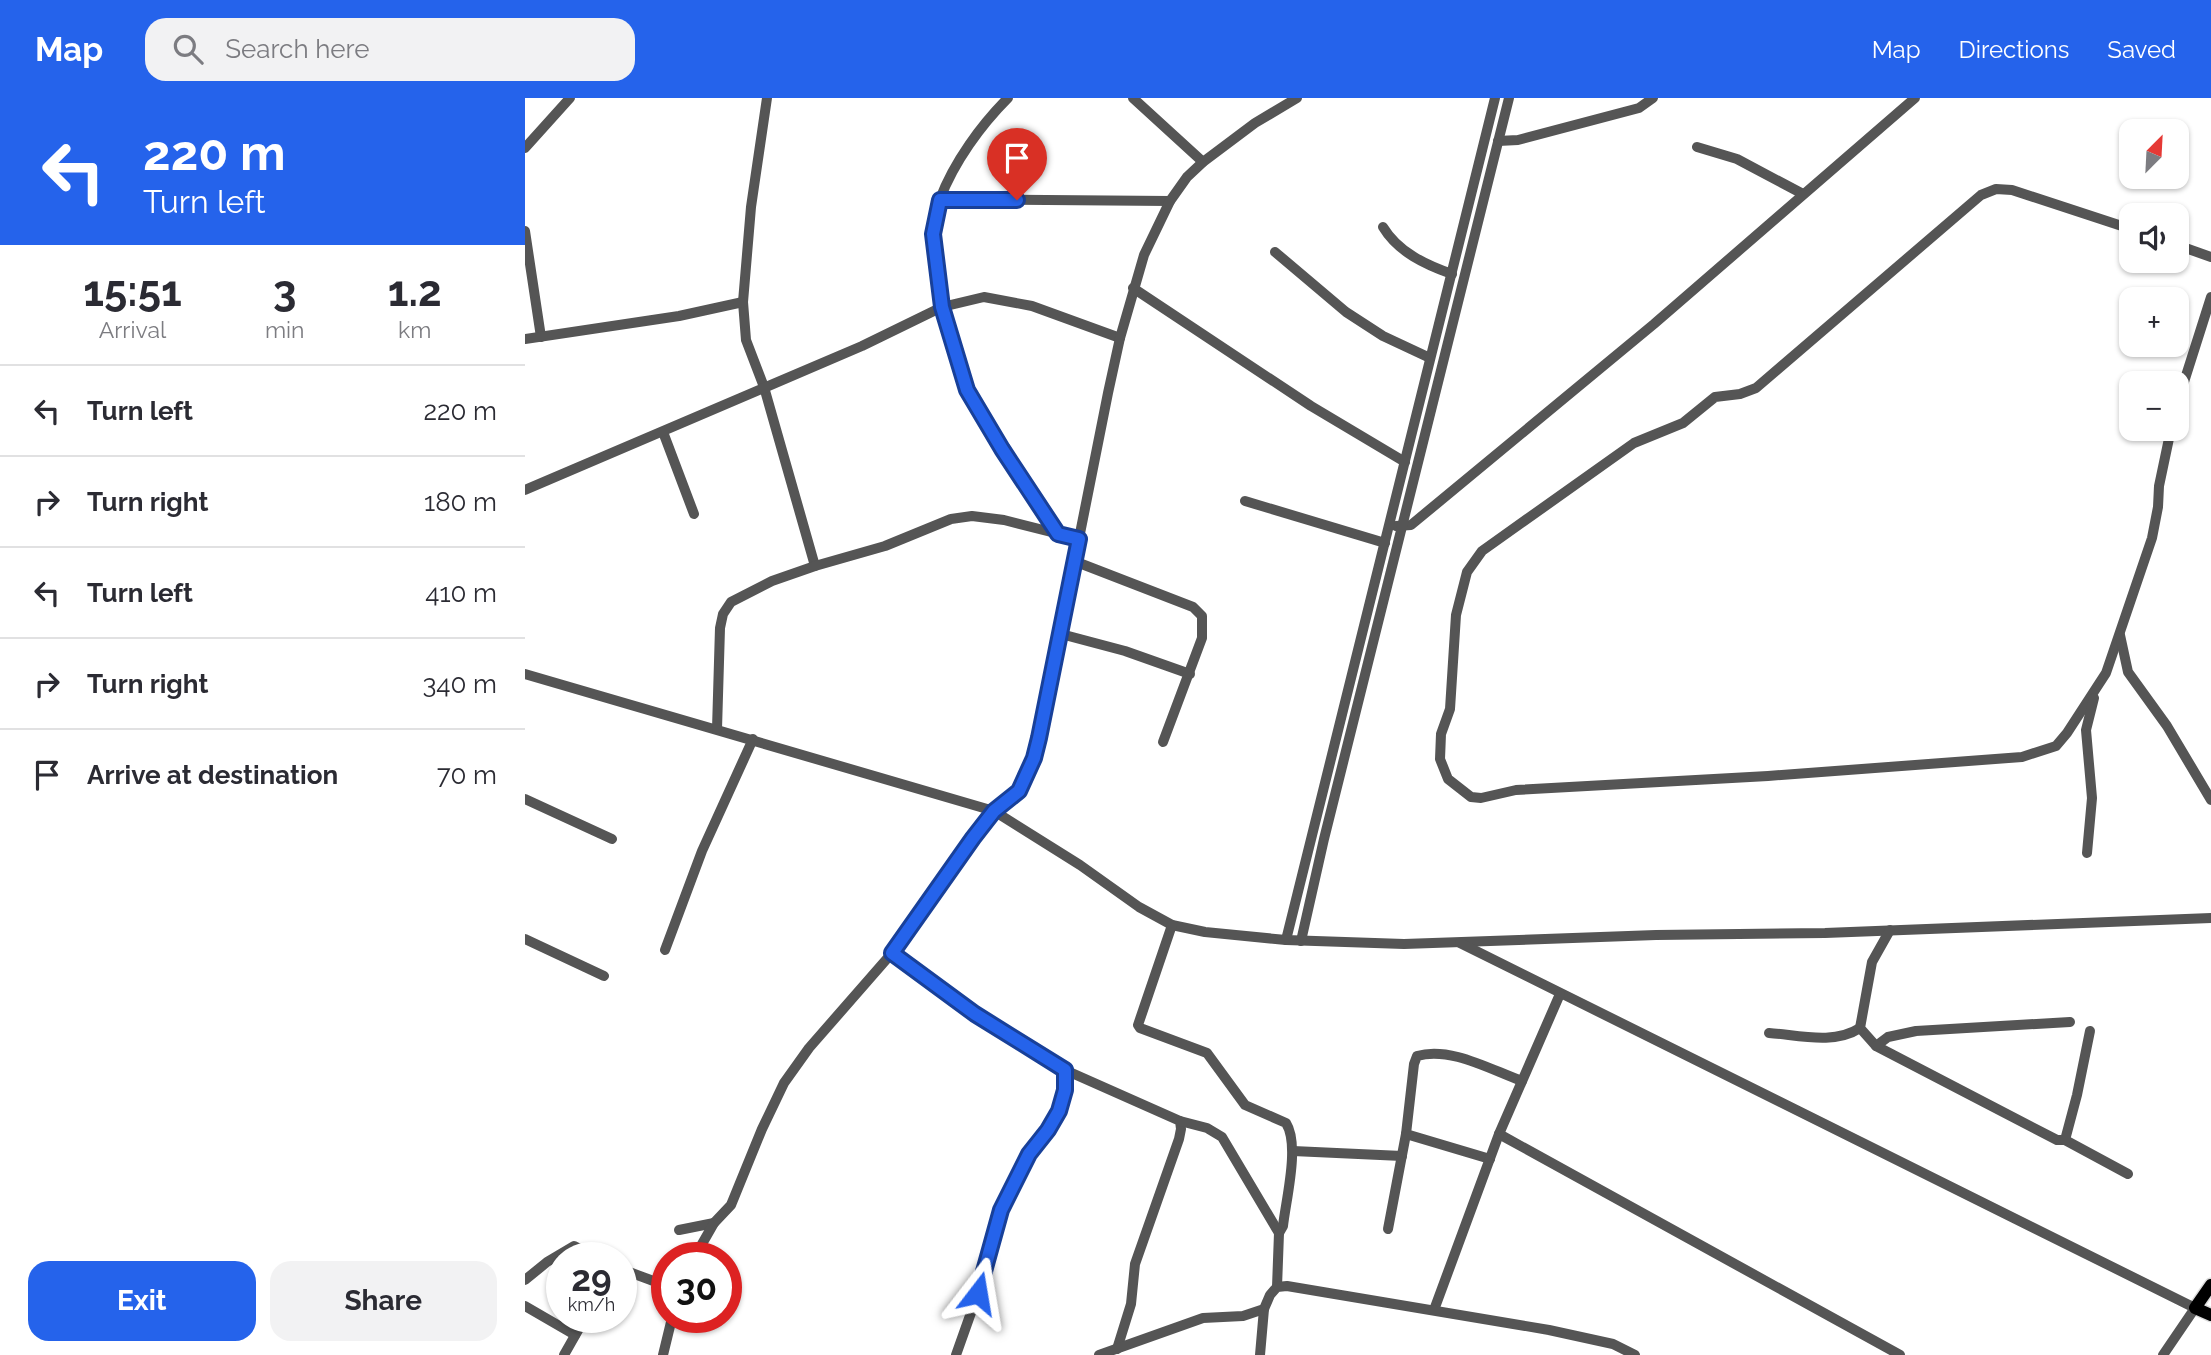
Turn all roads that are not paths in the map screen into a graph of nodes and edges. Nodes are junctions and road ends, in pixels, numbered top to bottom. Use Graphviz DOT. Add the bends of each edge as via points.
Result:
graph roads {
  1 [pos="570,98"];
  2 [pos="767,98"];
  3 [pos="1008,98"];
  4 [pos="1133,98"];
  5 [pos="1297,98"];
  6 [pos="1495,98"];
  7 [pos="1509,98"];
  8 [pos="1653,98"];
  9 [pos="1915,98"];
  10 [pos="1498,141"];
  11 [pos="1697,147"];
  12 [pos="525,148"];
  13 [pos="1203,162"];
  14 [pos="1803,194"];
  15 [pos="940,200"];
  16 [pos="1170,201"];
  17 [pos="2119,225"];
  18 [pos="1383,227"];
  19 [pos="525,231"];
  20 [pos="2189,249"];
  21 [pos="1275,252"];
  22 [pos="2211,257"];
  23 [pos="1452,274"];
  24 [pos="1133,288"];
  25 [pos="2211,297"];
  26 [pos="743,302"];
  27 [pos="942,307"];
  28 [pos="541,337"];
  29 [pos="1120,338"];
  30 [pos="525,339"];
  31 [pos="1430,358"];
  32 [pos="2187,371"];
  33 [pos="764,387"];
  34 [pos="663,432"];
  35 [pos="2168,441"];
  36 [pos="1405,462"];
  37 [pos="525,490"];
  38 [pos="1245,501"];
  39 [pos="694,514"];
  40 [pos="1389,525"];
  41 [pos="1402,527"];
  42 [pos="1058,534"];
  43 [pos="1079,539"];
  44 [pos="1385,543"];
  45 [pos="1074,561"];
  46 [pos="815,566"];
  47 [pos="1061,634"];
  48 [pos="2119,635"];
  49 [pos="1190,674"];
  50 [pos="525,675"];
  51 [pos="2096,691"];
  52 [pos="716,729"];
  53 [pos="753,739"];
  54 [pos="1163,742"];
  55 [pos="525,799"];
  56 [pos="2211,800"];
  57 [pos="994,811"];
  58 [pos="612,839"];
  59 [pos="2087,853"];
  60 [pos="2211,918"];
  61 [pos="1172,925"];
  62 [pos="1890,930"];
  63 [pos="525,939"];
  64 [pos="1286,940"];
  65 [pos="1301,941"];
  66 [pos="1460,943"];
  67 [pos="665,950"];
  68 [pos="892,953"];
  69 [pos="604,976"];
  70 [pos="1560,994"];
  71 [pos="2070,1022"];
  72 [pos="1860,1028"];
  73 [pos="2090,1031"];
  74 [pos="1769,1033"];
  75 [pos="1876,1046"];
  76 [pos="1065,1070"];
  77 [pos="1522,1081"];
  78 [pos="1180,1121"];
  79 [pos="1406,1134"];
  80 [pos="1500,1134"];
  81 [pos="2065,1140"];
  82 [pos="1293,1151"];
  83 [pos="1402,1156"];
  84 [pos="1490,1158"];
  85 [pos="2128,1174"];
  86 [pos="714,1223"];
  87 [pos="1388,1229"];
  88 [pos="679,1230"];
  89 [pos="1279,1233"];
  90 [pos="703,1242"];
  91 [pos="546,1263"];
  92 [pos="525,1280"];
  93 [pos="2211,1285"];
  94 [pos="1277,1287"];
  95 [pos="525,1306"];
  96 [pos="2195,1307"];
  97 [pos="1264,1309"];
  98 [pos="1434,1310"];
  99 [pos="2211,1315"];
  100 [pos="668,1333"];
  101 [pos="575,1335"];
  102 [pos="1117,1349"];
  103 [pos="564,1355"];
  104 [pos="663,1355"];
  105 [pos="956,1355"];
  106 [pos="1099,1355"];
  107 [pos="1260,1355"];
  108 [pos="1635,1355"];
  109 [pos="1900,1355"];
  110 [pos="2163,1355"];
  1 -- 12 [label="street"];
  2 -- 26 [label="street"];
  3 -- 15 [label="street" via="960,160"];
  4 -- 13 [label="street"];
  5 -- 13 [label="street"];
  6 -- 23 [label="street"];
  7 -- 10 [label="street"];
  8 -- 10 [label="street" via="1639,108 1518,140"];
  9 -- 14 [label="street"];
  10 -- 41 [label="street"];
  11 -- 14 [label="street" via="1737,159"];
  13 -- 16 [label="street"];
  14 -- 41 [label="street" via="1644,332 1411,525"];
  15 -- 16 [label="street"];
  15 -- 27 [label="street" via="933,234"];
  16 -- 24 [label="street"];
  17 -- 51 [label="street" via="2012,190 1996,188 1981,195 1756,387 1715,397 1683,423 1634,443 1482,551 1467,572 1456,615 1450,709 1441,734 1440,759 1448,779 1471,797 1481,798 1516,790 2022,757 2056,746"];
  18 -- 23 [label="street" via="1406,251"];
  19 -- 28 [label="street"];
  20 -- 22 [label="street"];
  21 -- 31 [label="street" via="1346,312"];
  23 -- 31 [label="street"];
  24 -- 29 [label="street"];
  24 -- 36 [label="street"];
  25 -- 32 [label="street"];
  26 -- 28 [label="street"];
  26 -- 33 [label="street" via="746,340"];
  27 -- 29 [label="street" via="984,297 1032,306"];
  27 -- 33 [label="street"];
  27 -- 42 [label="street" via="967,390"];
  28 -- 30 [label="street"];
  29 -- 43 [label="street"];
  31 -- 36 [label="street"];
  33 -- 34 [label="street"];
  33 -- 46 [label="street"];
  34 -- 37 [label="street"];
  34 -- 39 [label="street"];
  35 -- 48 [label="street" via="2152,538"];
  36 -- 40 [label="street"];
  38 -- 44 [label="street"];
  40 -- 41 [label="street"];
  40 -- 44 [label="street"];
  41 -- 65 [label="street"];
  42 -- 43 [label="street"];
  42 -- 46 [label="street" via="972,516 951,519 885,546"];
  43 -- 45 [label="street"];
  44 -- 64 [label="street"];
  45 -- 47 [label="street"];
  45 -- 49 [label="street" via="1193,607 1202,616 1202,638"];
  46 -- 52 [label="street" via="731,602 723,614"];
  47 -- 49 [label="street"];
  47 -- 57 [label="street" via="1034,758 1019,791"];
  48 -- 51 [label="street"];
  48 -- 56 [label="street" via="2128,673 2167,726"];
  49 -- 54 [label="street"];
  50 -- 52 [label="street"];
  51 -- 59 [label="street" via="2086,730 2092,799"];
  52 -- 53 [label="street"];
  53 -- 57 [label="street"];
  53 -- 67 [label="street" via="702,851"];
  55 -- 58 [label="street"];
  57 -- 61 [label="street"];
  57 -- 68 [label="street"];
  60 -- 62 [label="street"];
  61 -- 64 [label="street"];
  61 -- 82 [label="street" via="1137,1025 1207,1053 1244,1105 1286,1122"];
  62 -- 66 [label="street"];
  62 -- 72 [label="street" via="1872,962"];
  63 -- 69 [label="street"];
  64 -- 65 [label="street"];
  65 -- 66 [label="street"];
  66 -- 70 [label="street"];
  68 -- 76 [label="street" via="975,1014"];
  68 -- 86 [label="street" via="783,1083 731,1205"];
  70 -- 77 [label="street"];
  70 -- 96 [label="street"];
  71 -- 75 [label="street" via="1916,1031 1888,1037"];
  72 -- 74 [label="street" via="1837,1038"];
  72 -- 75 [label="street"];
  73 -- 81 [label="street"];
  75 -- 81 [label="street" via="2057,1140"];
  76 -- 78 [label="street"];
  76 -- 105 [label="street" via="1059,1111 1029,1154 1001,1210"];
  77 -- 79 [label="street" via="1467,1060 1437,1054 1417,1056"];
  77 -- 80 [label="street"];
  78 -- 89 [label="street" via="1222,1137"];
  78 -- 102 [label="street" via="1179,1139 1135,1264 1131,1304"];
  79 -- 83 [label="street"];
  79 -- 84 [label="street"];
  80 -- 84 [label="street"];
  80 -- 109 [label="street"];
  81 -- 85 [label="street"];
  82 -- 83 [label="street"];
  82 -- 89 [label="street"];
  83 -- 87 [label="street"];
  84 -- 98 [label="street"];
  86 -- 88 [label="street"];
  86 -- 90 [label="street"];
  89 -- 94 [label="street"];
  91 -- 92 [label="street"];
  93 -- 96 [label="main road"];
  94 -- 97 [label="street"];
  94 -- 98 [label="street"];
  95 -- 101 [label="street"];
  96 -- 99 [label="main road"];
  96 -- 110 [label="street"];
  97 -- 102 [label="street" via="1243,1316 1203,1318"];
  97 -- 107 [label="street"];
  98 -- 108 [label="street" via="1613,1344"];
  100 -- 104 [label="street"];
  101 -- 103 [label="street"];
  102 -- 106 [label="street"];
}
